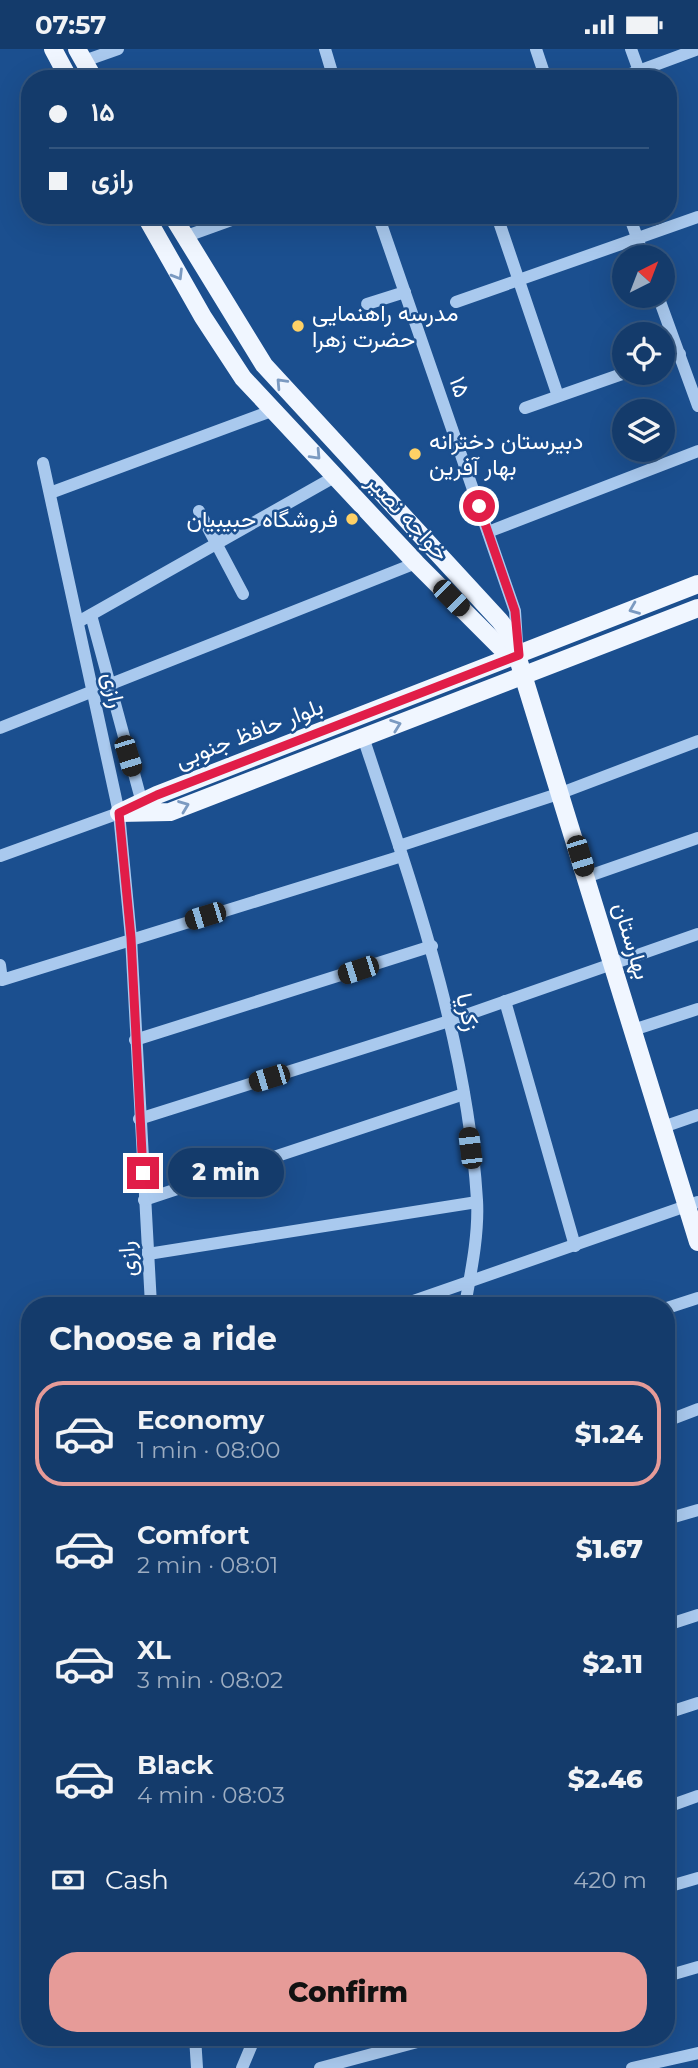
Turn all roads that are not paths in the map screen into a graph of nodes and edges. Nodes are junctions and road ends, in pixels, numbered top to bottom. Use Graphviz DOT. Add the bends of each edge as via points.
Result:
graph roads {
  1 [pos="53,49"];
  2 [pos="118,49"];
  3 [pos="325,49"];
  4 [pos="631,49"];
  5 [pos="698,49"];
  6 [pos="539,50"];
  7 [pos="81,55"];
  8 [pos="64,70"];
  9 [pos="331,70"];
  10 [pos="543,70"];
  11 [pos="639,70"];
  12 [pos="642,70"];
  13 [pos="698,217"];
  14 [pos="150,224"];
  15 [pos="177,224"];
  16 [pos="220,224"];
  17 [pos="381,224"];
  18 [pos="500,224"];
  19 [pos="632,224"];
  20 [pos="184,237"];
  21 [pos="638,239"];
  22 [pos="640,245"];
  23 [pos="519,280"];
  24 [pos="405,292"];
  25 [pos="456,302"];
  26 [pos="367,304"];
  27 [pos="663,308"];
  28 [pos="680,354"];
  29 [pos="675,356"];
  30 [pos="612,377"];
  31 [pos="558,396"];
  32 [pos="698,406"];
  33 [pos="525,408"];
  34 [pos="274,410"];
  35 [pos="698,451"];
  36 [pos="43,463"];
  37 [pos="336,476"];
  38 [pos="50,493"];
  39 [pos="199,511"];
  40 [pos="488,531"];
  41 [pos="216,544"];
  42 [pos="416,563"];
  43 [pos="698,584"];
  44 [pos="243,594"];
  45 [pos="698,608"];
  46 [pos="90,615"];
  47 [pos="500,621"];
  48 [pos="78,622"];
  49 [pos="486,633"];
  50 [pos="519,655"];
  51 [pos="525,677"];
  52 [pos="108,685"];
  53 [pos="93,691"];
  54 [pos="0,728"];
  55 [pos="363,737"];
  56 [pos="698,741"];
  57 [pos="561,793"];
  58 [pos="142,803"];
  59 [pos="119,813"];
  60 [pos="698,838"];
  61 [pos="401,851"];
  62 [pos="0,856"];
  63 [pos="586,877"];
  64 [pos="698,934"];
  65 [pos="131,938"];
  66 [pos="432,946"];
  67 [pos="612,962"];
  68 [pos="0,965"];
  69 [pos="505,1001"];
  70 [pos="698,1009"];
  71 [pos="449,1021"];
  72 [pos="633,1030"];
  73 [pos="135,1040"];
  74 [pos="464,1094"];
  75 [pos="698,1115"];
  76 [pos="139,1119"];
  77 [pos="663,1127"];
  78 [pos="145,1200"];
  79 [pos="477,1202"];
  80 [pos="693,1204"];
  81 [pos="698,1242"];
  82 [pos="575,1246"];
  83 [pos="148,1254"];
  84 [pos="469,1284"];
  85 [pos="151,1297"];
  86 [pos="428,1297"];
  87 [pos="467,1297"];
  88 [pos="698,1298"];
  89 [pos="675,1305"];
  90 [pos="698,1409"];
  91 [pos="675,1418"];
  92 [pos="698,1510"];
  93 [pos="675,1516"];
  94 [pos="698,1615"];
  95 [pos="675,1622"];
  96 [pos="698,1703"];
  97 [pos="675,1710"];
  98 [pos="698,1797"];
  99 [pos="675,1804"];
  100 [pos="698,1878"];
  101 [pos="675,1885"];
  102 [pos="698,1967"];
  103 [pos="675,1974"];
  104 [pos="196,2046"];
  105 [pos="251,2046"];
  106 [pos="402,2046"];
  107 [pos="698,2053"];
  108 [pos="197,2068"];
  109 [pos="242,2068"];
  110 [pos="320,2068"];
  111 [pos="632,2068"];
  1 -- 8 [label="main road"];
  2 -- 7 [label="street"];
  3 -- 9 [label="street"];
  4 -- 11 [label="street"];
  5 -- 12 [label="street"];
  6 -- 10 [label="street"];
  13 -- 21 [label="street"];
  14 -- 34 [label="main road, خواجه نصیر, one-way" via="230,357"];
  15 -- 20 [label="main road, خواجه نصیر"];
  16 -- 20 [label="street"];
  17 -- 24 [label="street, ۱۵"];
  18 -- 23 [label="street"];
  19 -- 21 [label="street"];
  47 -- 20 [label="main road, خواجه نصیر, one-way" via="264,365"];
  21 -- 22 [label="street"];
  21 -- 23 [label="street"];
  23 -- 25 [label="street"];
  23 -- 31 [label="street"];
  24 -- 26 [label="street"];
  24 -- 40 [label="street, ۱۵"];
  27 -- 28 [label="street"];
  28 -- 29 [label="street"];
  28 -- 32 [label="street"];
  30 -- 31 [label="street"];
  31 -- 33 [label="street"];
  34 -- 37 [label="main road, خواجه نصیر, one-way"];
  34 -- 38 [label="street"];
  35 -- 40 [label="street"];
  36 -- 38 [label="street, رازی"];
  37 -- 41 [label="street"];
  37 -- 42 [label="main road, خواجه نصیر"];
  38 -- 48 [label="street, رازی"];
  39 -- 41 [label="street"];
  40 -- 50 [label="street, ۱۵" via="515,611"];
  41 -- 44 [label="street"];
  41 -- 46 [label="street"];
  42 -- 49 [label="main road, خواجه نصیر"];
  42 -- 52 [label="street"];
  43 -- 50 [label="main road, بلوار حافظ جنوبی, one-way"];
  45 -- 51 [label="main road, بلوار حافظ جنوبی"];
  46 -- 48 [label="street"];
  46 -- 52 [label="street"];
  47 -- 49 [label="main road"];
  47 -- 50 [label="main road, خواجه نصیر"];
  48 -- 53 [label="street, رازی"];
  49 -- 50 [label="main road, خواجه نصیر" via="500,647"];
  50 -- 51 [label="main road, بهارستان"];
  50 -- 58 [label="main road, بلوار حافظ جنوبی"];
  55 -- 51 [label="main road, بلوار حافظ جنوبی, one-way"];
  51 -- 57 [label="main road, بهارستان"];
  52 -- 53 [label="street"];
  52 -- 58 [label="street"];
  53 -- 54 [label="street"];
  53 -- 59 [label="street, رازی"];
  59 -- 55 [label="main road, بلوار حافظ جنوبی, one-way" via="170,812"];
  55 -- 61 [label="street, زکریا"];
  56 -- 57 [label="street"];
  57 -- 61 [label="street"];
  57 -- 63 [label="main road, بهارستان"];
  58 -- 59 [label="main road, بلوار حافظ جنوبی"];
  59 -- 62 [label="street"];
  59 -- 65 [label="street, رازی"];
  60 -- 63 [label="street"];
  61 -- 65 [label="street"];
  61 -- 66 [label="street, زکریا"];
  63 -- 67 [label="main road, بهارستان"];
  64 -- 67 [label="street"];
  65 -- 68 [label="street" via="2,980"];
  65 -- 73 [label="street, رازی"];
  66 -- 71 [label="street, زکریا"];
  66 -- 73 [label="street"];
  67 -- 69 [label="street"];
  67 -- 72 [label="main road, بهارستان"];
  69 -- 71 [label="street"];
  69 -- 82 [label="street"];
  70 -- 72 [label="street"];
  71 -- 74 [label="street, زکریا"];
  71 -- 76 [label="street"];
  72 -- 77 [label="main road, بهارستان"];
  73 -- 76 [label="street, رازی"];
  74 -- 78 [label="street"];
  74 -- 79 [label="street, زکریا"];
  75 -- 77 [label="street"];
  76 -- 78 [label="street, رازی"];
  77 -- 80 [label="main road, بهارستان"];
  78 -- 83 [label="street, رازی"];
  79 -- 83 [label="street"];
  79 -- 84 [label="street, زکریا"];
  80 -- 81 [label="main road, بهارستان"];
  80 -- 82 [label="street"];
  82 -- 84 [label="street"];
  83 -- 85 [label="street, رازی"];
  84 -- 86 [label="street"];
  84 -- 87 [label="street, زکریا"];
  88 -- 89 [label="street"];
  90 -- 91 [label="street"];
  92 -- 93 [label="street"];
  94 -- 95 [label="street"];
  96 -- 97 [label="street"];
  98 -- 99 [label="street"];
  100 -- 101 [label="street"];
  102 -- 103 [label="street"];
  104 -- 108 [label="street"];
  105 -- 109 [label="street"];
  106 -- 110 [label="street"];
  107 -- 111 [label="street"];
}
